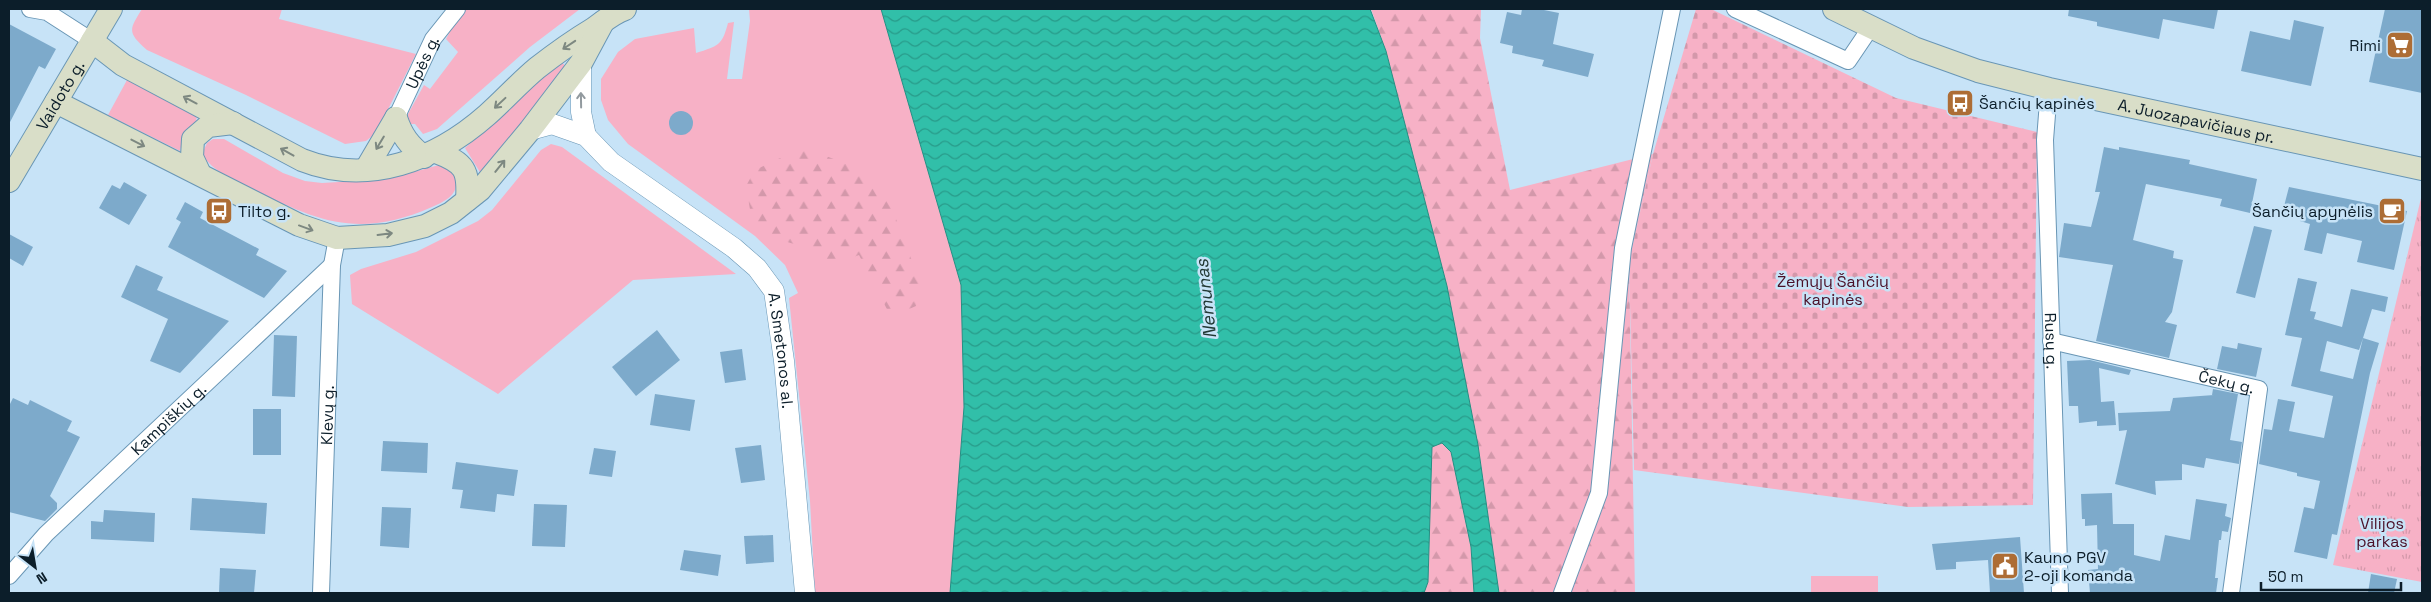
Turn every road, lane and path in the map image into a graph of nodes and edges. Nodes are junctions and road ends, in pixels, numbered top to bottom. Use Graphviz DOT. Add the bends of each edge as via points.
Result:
graph roads {
  1 [pos="30,9"];
  2 [pos="111,9"];
  3 [pos="456,9"];
  4 [pos="625,9"];
  5 [pos="1672,9"];
  6 [pos="1735,9"];
  7 [pos="1834,9"];
  8 [pos="603,22"];
  9 [pos="1871,27"];
  10 [pos="92,41"];
  11 [pos="581,63"];
  12 [pos="2049,88"];
  13 [pos="56,102"];
  14 [pos="396,118"];
  15 [pos="233,123"];
  16 [pos="530,130"];
  17 [pos="586,136"];
  18 [pos="430,154"];
  19 [pos="366,170"];
  20 [pos="2422,170"];
  21 [pos="200,174"];
  22 [pos="9,181"];
  23 [pos="467,200"];
  24 [pos="337,238"];
  25 [pos="332,265"];
  26 [pos="2052,340"];
  27 [pos="9,576"];
  28 [pos="321,593"];
  29 [pos="805,593"];
  30 [pos="1562,593"];
  31 [pos="2060,593"];
  32 [pos="2231,593"];
  1 -- 10 [label="street" via="46,12"];
  2 -- 10 [label="main road, Vaidoto g."];
  3 -- 14 [label="street, Upės g." via="433,39"];
  4 -- 8 [label="main road"];
  5 -- 30 [label="street" via="1623,248 1599,493"];
  6 -- 9 [label="street" via="1848,61"];
  7 -- 9 [label="main road, A. Juozapavičiaus pr."];
  8 -- 11 [label="main road"];
  8 -- 18 [label="main road, one-way" via="536,70 487,116"];
  9 -- 12 [label="main road, A. Juozapavičiaus pr." via="1914,48 1978,70"];
  10 -- 13 [label="main road, Vaidoto g."];
  15 -- 10 [label="main road, one-way" via="123,65"];
  11 -- 16 [label="main road"];
  17 -- 11 [label="street, one-way" via="581,112"];
  12 -- 20 [label="main road, A. Juozapavičiaus pr."];
  12 -- 26 [label="street, Rusų g." via="2045,140"];
  13 -- 21 [label="main road, one-way"];
  13 -- 22 [label="main road, Vaidoto g."];
  14 -- 18 [label="main road" via="410,146"];
  14 -- 19 [label="main road, one-way"];
  19 -- 15 [label="main road, one-way" via="318,166"];
  15 -- 21 [label="main road" via="208,126 193,139 192,157"];
  16 -- 17 [label="street, A. Smetonos al." via="552,124"];
  23 -- 16 [label="main road, one-way" via="489,180"];
  17 -- 29 [label="street, A. Smetonos al." via="611,162 734,248 756,268 774,292 784,361"];
  18 -- 19 [label="main road"];
  18 -- 23 [label="main road" via="454,159 461,166 469,180"];
  21 -- 24 [label="main road, one-way" via="299,225"];
  24 -- 23 [label="main road, one-way" via="388,235 425,226 451,213"];
  24 -- 25 [label="street, Klevų g."];
  25 -- 27 [label="street, Kampiškių g." via="52,528"];
  25 -- 28 [label="street, Klevų g."];
  26 -- 31 [label="street, Rusų g."];
  26 -- 32 [label="street, Čekų g." via="2259,389"];
}
